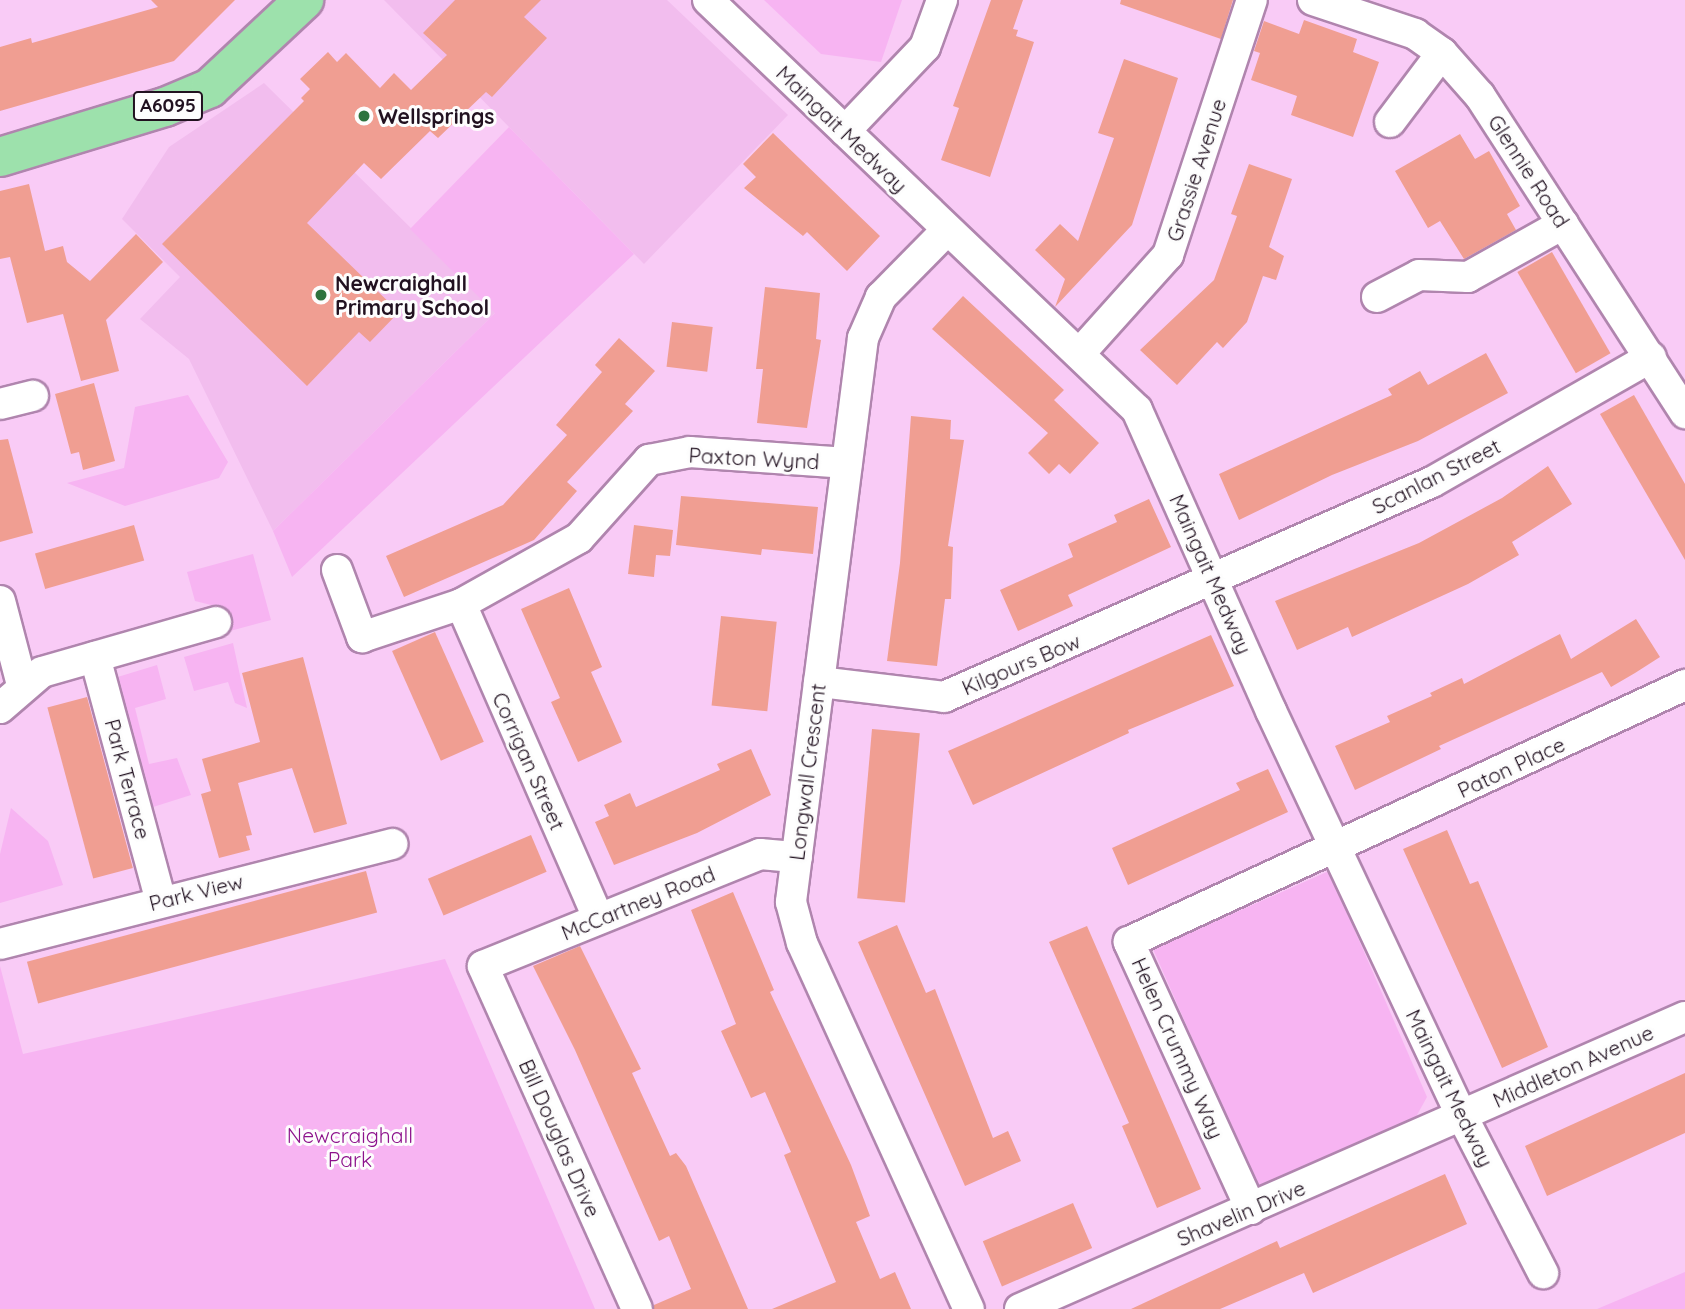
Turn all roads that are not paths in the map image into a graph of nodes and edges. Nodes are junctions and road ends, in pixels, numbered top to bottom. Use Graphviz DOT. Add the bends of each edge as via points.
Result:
graph roads {
  1 [pos="304,0"];
  2 [pos="708,0"];
  3 [pos="942,0"];
  4 [pos="1252,0"];
  5 [pos="1313,0"];
  6 [pos="1442,53"];
  7 [pos="1390,122"];
  8 [pos="845,131"];
  9 [pos="0,157"];
  10 [pos="1563,224"];
  11 [pos="946,231"];
  12 [pos="1377,297"];
  13 [pos="1080,353"];
  14 [pos="1651,357"];
  15 [pos="33,396"];
  16 [pos="0,404"];
  17 [pos="1685,412"];
  18 [pos="848,463"];
  19 [pos="337,570"];
  20 [pos="1213,581"];
  21 [pos="0,601"];
  22 [pos="461,604"];
  23 [pos="216,622"];
  24 [pos="95,657"];
  25 [pos="819,682"];
  26 [pos="22,685"];
  27 [pos="1685,685"];
  28 [pos="0,708"];
  29 [pos="392,844"];
  30 [pos="1337,848"];
  31 [pos="797,857"];
  32 [pos="161,901"];
  33 [pos="598,918"];
  34 [pos="0,944"];
  35 [pos="483,966"];
  36 [pos="1685,1017"];
  37 [pos="1462,1116"];
  38 [pos="1251,1209"];
  39 [pos="1542,1273"];
  40 [pos="637,1309"];
  41 [pos="969,1309"];
  42 [pos="1020,1309"];
  1 -- 9 [label="main road, A6095" via="210,88 165,107"];
  2 -- 8 [label="street, Maingait Medway"];
  3 -- 8 [label="street" via="925,47"];
  4 -- 13 [label="street, Grassie Avenue" via="1168,255"];
  5 -- 6 [label="street, Glennie Road" via="1415,34"];
  6 -- 7 [label="street"];
  6 -- 10 [label="street, Glennie Road" via="1480,96"];
  8 -- 11 [label="street, Maingait Medway"];
  10 -- 12 [label="street" via="1468,277 1419,275"];
  10 -- 14 [label="street, Glennie Road"];
  11 -- 13 [label="street, Maingait Medway"];
  11 -- 18 [label="street, Longwall Crescent" via="881,297 863,338"];
  13 -- 20 [label="street, Maingait Medway" via="1137,410"];
  14 -- 17 [label="street, Glennie Road"];
  14 -- 20 [label="street, Scanlan Street" via="1432,482"];
  15 -- 16 [label="street"];
  18 -- 22 [label="street, Paxton Wynd" via="690,452 649,460 579,538"];
  18 -- 25 [label="street, Longwall Crescent"];
  19 -- 22 [label="street, Paxton Wynd" via="362,637"];
  20 -- 25 [label="street, Kilgours Bow" via="944,697"];
  20 -- 30 [label="street, Maingait Medway"];
  21 -- 26 [label="street"];
  22 -- 33 [label="street, Corrigan Street"];
  23 -- 24 [label="street"];
  24 -- 26 [label="street" via="42,671"];
  24 -- 32 [label="street, Park Terrace"];
  25 -- 31 [label="street, Longwall Crescent"];
  26 -- 28 [label="street"];
  27 -- 30 [label="street, Paton Place"];
  29 -- 32 [label="street, Park View"];
  30 -- 37 [label="street, Maingait Medway"];
  30 -- 38 [label="street, Helen Crummy Way" via="1129,942"];
  31 -- 33 [label="street, McCartney Road" via="760,854"];
  31 -- 41 [label="street, Longwall Crescent" via="791,902 802,943"];
  32 -- 34 [label="street, Park View"];
  33 -- 35 [label="street, McCartney Road"];
  35 -- 40 [label="street, Bill Douglas Drive"];
  36 -- 37 [label="street, Middleton Avenue"];
  37 -- 38 [label="street, Shavelin Drive"];
  37 -- 39 [label="street, Maingait Medway"];
  38 -- 42 [label="street, Shavelin Drive"];
}
